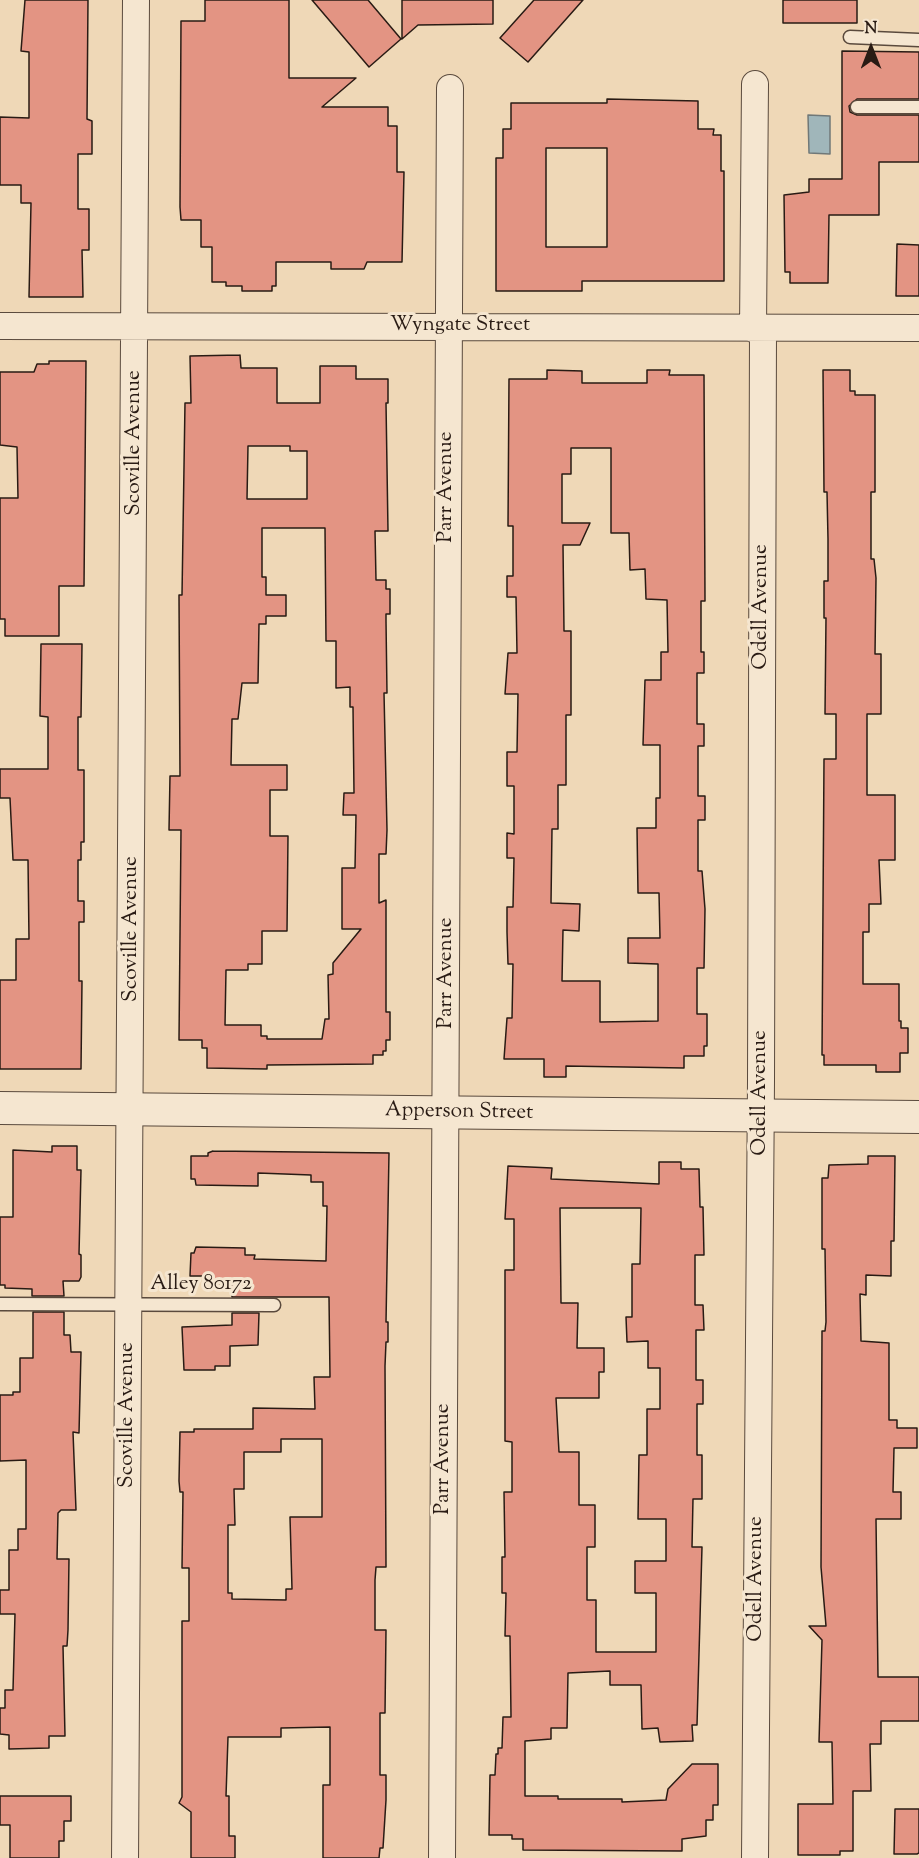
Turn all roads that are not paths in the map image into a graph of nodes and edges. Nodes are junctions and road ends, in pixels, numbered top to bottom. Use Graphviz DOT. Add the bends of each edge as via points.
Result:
graph roads {
  1 [pos="136,0"];
  2 [pos="850,38"];
  3 [pos="919,40"];
  4 [pos="755,84"];
  5 [pos="450,88"];
  6 [pos="857,107"];
  7 [pos="919,107"];
  8 [pos="0,326"];
  9 [pos="136,326"];
  10 [pos="448,326"];
  11 [pos="919,327"];
  12 [pos="758,328"];
  13 [pos="0,1108"];
  14 [pos="130,1109"];
  15 [pos="446,1113"];
  16 [pos="760,1116"];
  17 [pos="919,1117"];
  18 [pos="0,1304"];
  19 [pos="129,1305"];
  20 [pos="274,1305"];
  21 [pos="125,1858"];
  22 [pos="442,1858"];
  23 [pos="754,1858"];
  1 -- 9 [label="street, Scoville Avenue"];
  2 -- 3 [label="lane"];
  4 -- 12 [label="street, Odell Avenue"];
  5 -- 10 [label="street, Parr Avenue"];
  6 -- 7 [label="lane"];
  8 -- 9 [label="street, Wyngate Street"];
  9 -- 10 [label="street, Wyngate Street"];
  9 -- 14 [label="street, Scoville Avenue"];
  10 -- 12 [label="street, Wyngate Street"];
  10 -- 15 [label="street, Parr Avenue"];
  11 -- 12 [label="street, Wyngate Street"];
  12 -- 16 [label="street, Odell Avenue"];
  13 -- 14 [label="street, Apperson Street"];
  14 -- 15 [label="street, Apperson Street"];
  14 -- 19 [label="street, Scoville Avenue"];
  15 -- 16 [label="street, Apperson Street"];
  15 -- 22 [label="street, Parr Avenue"];
  16 -- 17 [label="street, Apperson Street"];
  16 -- 23 [label="street, Odell Avenue"];
  18 -- 19 [label="lane, Alley 80172"];
  19 -- 20 [label="lane, Alley 80172"];
  19 -- 21 [label="street, Scoville Avenue"];
}
